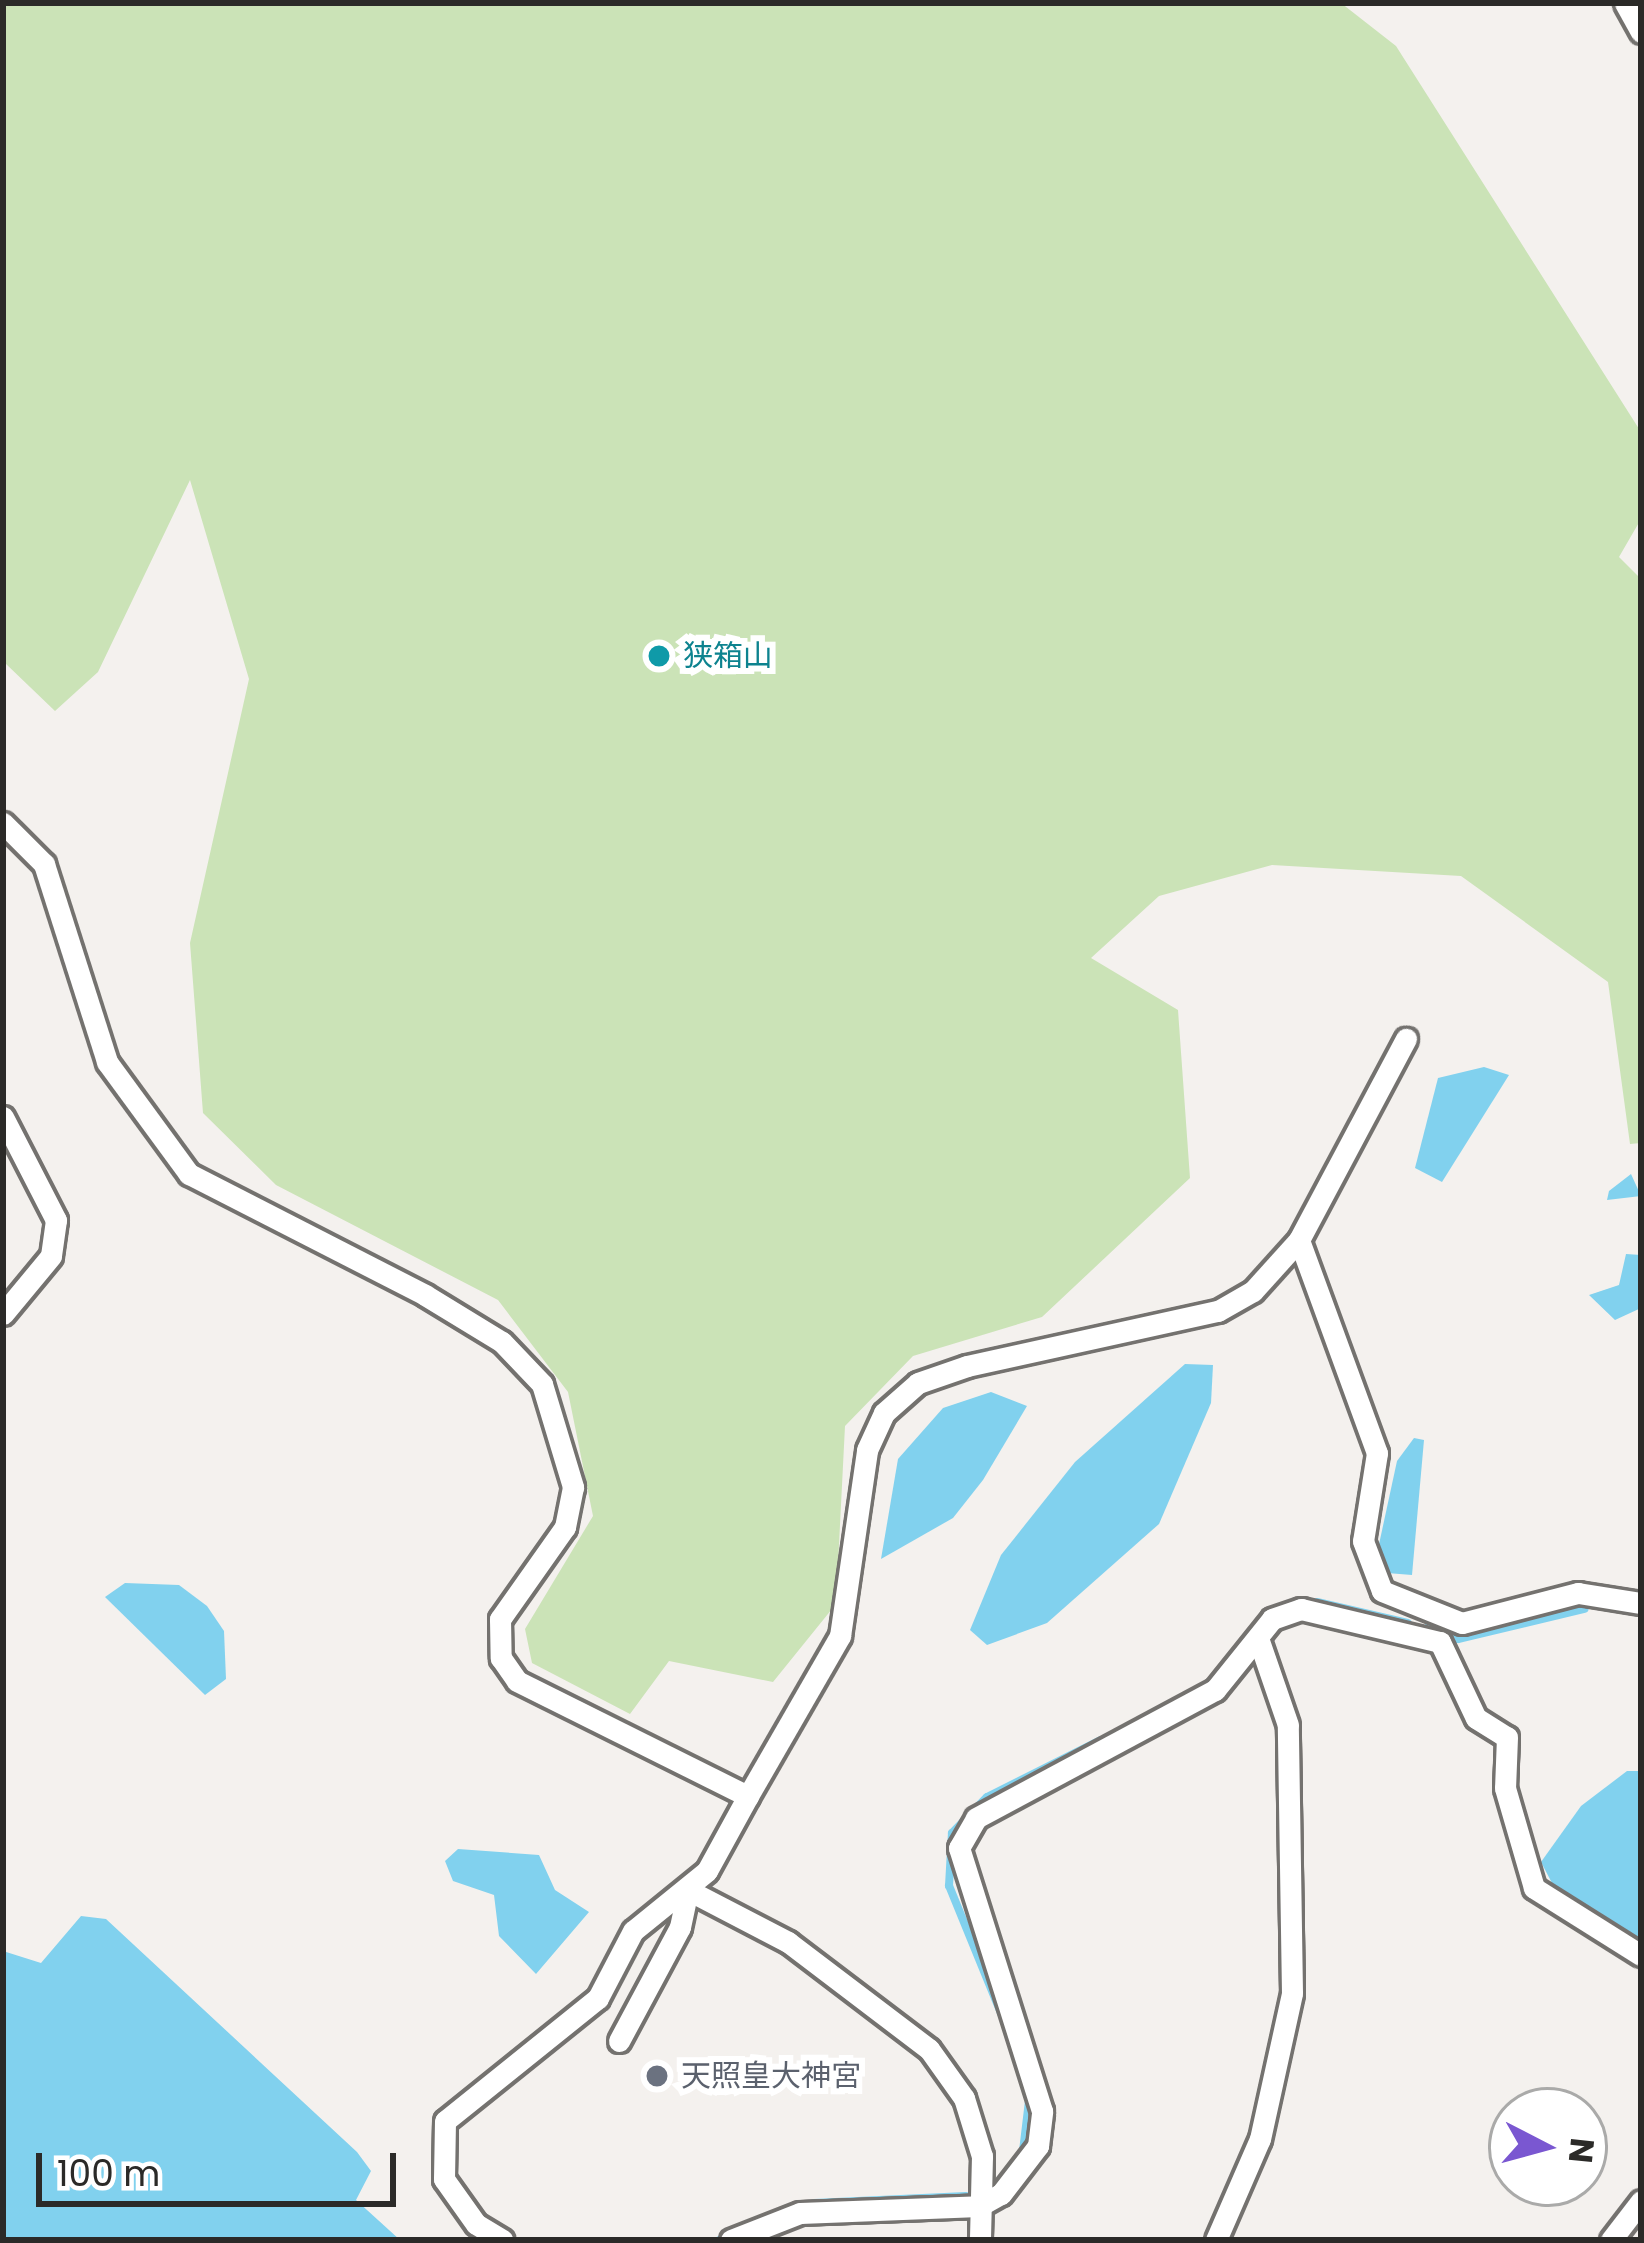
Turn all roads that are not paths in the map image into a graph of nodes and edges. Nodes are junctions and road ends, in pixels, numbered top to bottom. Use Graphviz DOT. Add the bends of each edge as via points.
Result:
graph roads {
  1 [pos="1625,3"];
  2 [pos="1641,32"];
  3 [pos="3,823"];
  4 [pos="1406,1039"];
  5 [pos="3,1117"];
  6 [pos="1299,1240"];
  7 [pos="3,1314"];
  8 [pos="1641,1603"];
  9 [pos="1259,1641"];
  10 [pos="748,1796"];
  11 [pos="688,1890"];
  12 [pos="1641,1955"];
  13 [pos="619,2041"];
  14 [pos="1641,2201"];
  15 [pos="979,2206"];
  16 [pos="503,2240"];
  17 [pos="731,2240"];
  18 [pos="980,2240"];
  19 [pos="1216,2240"];
  20 [pos="1611,2240"];
  1 -- 2 [label="street"];
  3 -- 10 [label="street" via="44,864 107,1061 189,1174 425,1295 502,1342 542,1384 573,1487 565,1527 500,1618 501,1658 517,1681"];
  4 -- 6 [label="street"];
  5 -- 7 [label="street" via="56,1220 51,1256"];
  6 -- 8 [label="street" via="1377,1453 1363,1541 1382,1591 1462,1623 1578,1593"];
  6 -- 10 [label="street" via="1219,1311 967,1366 917,1383 884,1413 867,1450 840,1636"];
  9 -- 12 [label="street" via="1272,1619 1301,1609 1440,1642 1476,1718 1507,1737 1505,1788 1534,1888"];
  9 -- 15 [label="street" via="1215,1690 976,1818 959,1848 1042,2111 1038,2146"];
  9 -- 19 [label="street" via="1288,1725 1295,1957 1260,2139"];
  10 -- 11 [label="street"];
  11 -- 13 [label="street" via="680,1927"];
  11 -- 15 [label="street" via="788,1942 929,2049 964,2098 982,2156"];
  11 -- 16 [label="street" via="633,1931 598,1998 555,2041 446,2121 445,2179 476,2224"];
  14 -- 20 [label="street"];
  15 -- 17 [label="street" via="800,2213"];
  15 -- 18 [label="street"];
}
